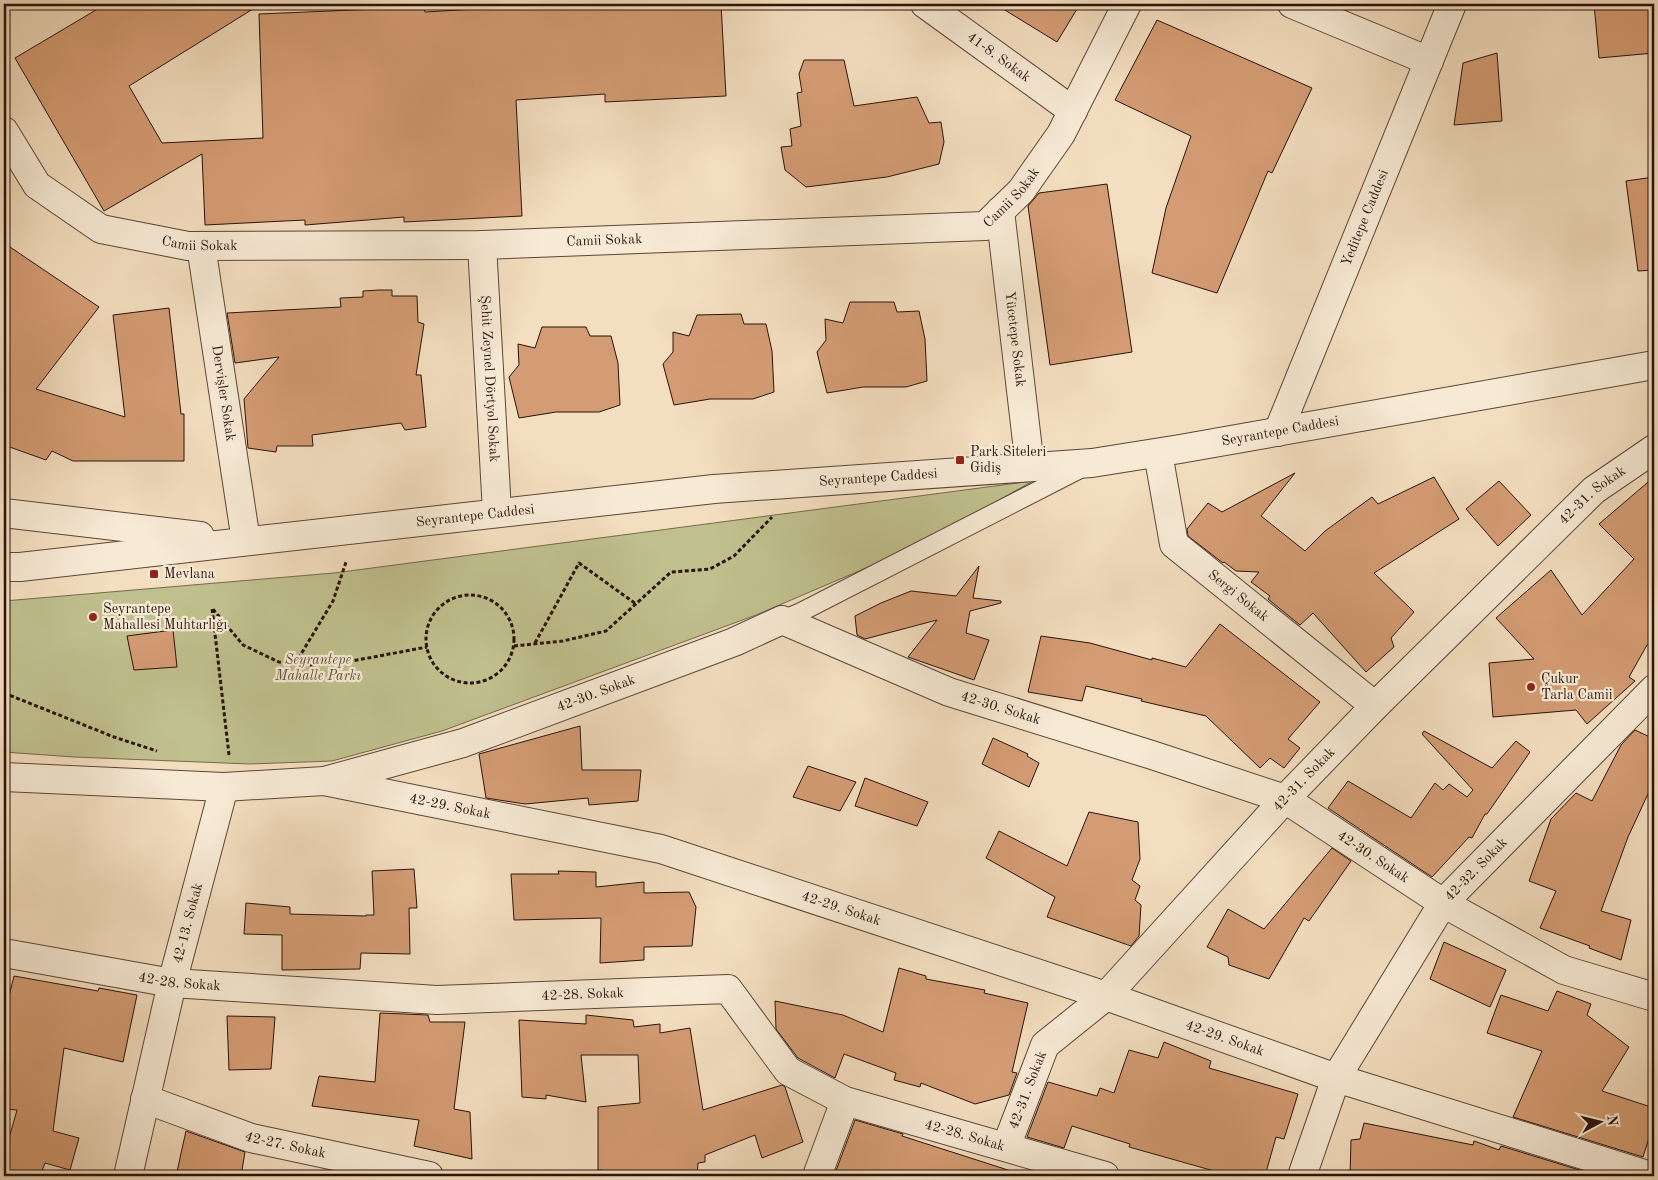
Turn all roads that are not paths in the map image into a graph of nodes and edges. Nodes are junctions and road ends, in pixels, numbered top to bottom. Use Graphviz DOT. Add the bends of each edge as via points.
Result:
graph roads {
  1 [pos="925,4"];
  2 [pos="1127,4"];
  3 [pos="1292,4"];
  4 [pos="1452,4"];
  5 [pos="1428,61"];
  6 [pos="1073,110"];
  7 [pos="4,131"];
  8 [pos="1000,211"];
  9 [pos="482,245"];
  10 [pos="201,246"];
  11 [pos="1654,365"];
  12 [pos="1278,432"];
  13 [pos="1654,449"];
  14 [pos="1158,453"];
  15 [pos="1092,463"];
  16 [pos="1030,467"];
  17 [pos="498,512"];
  18 [pos="4,513"];
  19 [pos="246,541"];
  20 [pos="4,567"];
  21 [pos="782,620"];
  22 [pos="1654,689"];
  23 [pos="1374,706"];
  24 [pos="227,774"];
  25 [pos="4,777"];
  26 [pos="324,781"];
  27 [pos="1284,799"];
  28 [pos="1443,903"];
  29 [pos="4,953"];
  30 [pos="172,982"];
  31 [pos="1106,996"];
  32 [pos="1654,997"];
  33 [pos="1336,1078"];
  34 [pos="145,1099"];
  35 [pos="844,1101"];
  36 [pos="1006,1147"];
  37 [pos="415,1175"];
  38 [pos="128,1176"];
  39 [pos="817,1176"];
  40 [pos="1105,1176"];
  41 [pos="1302,1176"];
  42 [pos="1651,1176"];
  1 -- 6 [label="street, 41-8. Sokak"];
  2 -- 6 [label="street, Camii Sokak"];
  3 -- 5 [label="street"];
  4 -- 5 [label="street, Yeditepe Caddesi"];
  5 -- 12 [label="street, Yeditepe Caddesi"];
  6 -- 8 [label="street, Camii Sokak" via="1061,134 1022,191"];
  7 -- 10 [label="street, Camii Sokak" via="37,185 101,229"];
  8 -- 9 [label="street, Camii Sokak" via="985,226"];
  8 -- 16 [label="street, Yücetepe Sokak"];
  9 -- 10 [label="street, Camii Sokak"];
  9 -- 17 [label="street, Şehit Zeynel Dörtyol Sokak"];
  10 -- 19 [label="street, Dervişler Sokak"];
  11 -- 12 [label="street, Seyrantepe Caddesi"];
  12 -- 14 [label="street, Seyrantepe Caddesi"];
  13 -- 23 [label="street, 42-31. Sokak" via="1594,490"];
  14 -- 15 [label="street, Seyrantepe Caddesi"];
  14 -- 23 [label="street, Sergi Sokak" via="1174,544"];
  15 -- 16 [label="street, Seyrantepe Caddesi"];
  15 -- 21 [label="lane"];
  16 -- 17 [label="street, Seyrantepe Caddesi" via="714,489"];
  17 -- 19 [label="street, Seyrantepe Caddesi"];
  18 -- 19 [label="street, Seyrantepe Caddesi"];
  19 -- 20 [label="street, Seyrantepe Caddesi"];
  21 -- 26 [label="street, 42-30. Sokak" via="734,642 463,742"];
  21 -- 27 [label="street, 42-30. Sokak" via="949,692"];
  22 -- 28 [label="street, 42-32. Sokak"];
  23 -- 27 [label="street, 42-31. Sokak"];
  24 -- 25 [label="street, 42-29. Sokak"];
  24 -- 26 [label="street, 42-29. Sokak"];
  24 -- 30 [label="street, 42-13. Sokak"];
  26 -- 31 [label="street, 42-29. Sokak" via="661,849"];
  27 -- 28 [label="street, 42-30. Sokak"];
  27 -- 31 [label="street, 42-31. Sokak"];
  28 -- 32 [label="street, 42-30. Sokak" via="1564,970"];
  28 -- 33 [label="street, 42-32. Sokak"];
  29 -- 30 [label="street, 42-28. Sokak"];
  30 -- 34 [label="street, 42-13. Sokak"];
  30 -- 35 [label="street, 42-28. Sokak" via="437,1000 728,989 788,1071"];
  31 -- 33 [label="street, 42-29. Sokak"];
  31 -- 36 [label="street, 42-31. Sokak" via="1045,1045"];
  33 -- 41 [label="street, 42-32. Sokak"];
  33 -- 42 [label="street, 42-29. Sokak"];
  34 -- 37 [label="street, 42-27. Sokak" via="251,1138"];
  34 -- 38 [label="street, 42-13. Sokak"];
  35 -- 36 [label="street, 42-28. Sokak"];
  35 -- 39 [label="street"];
  36 -- 40 [label="street, 42-28. Sokak"];
}
